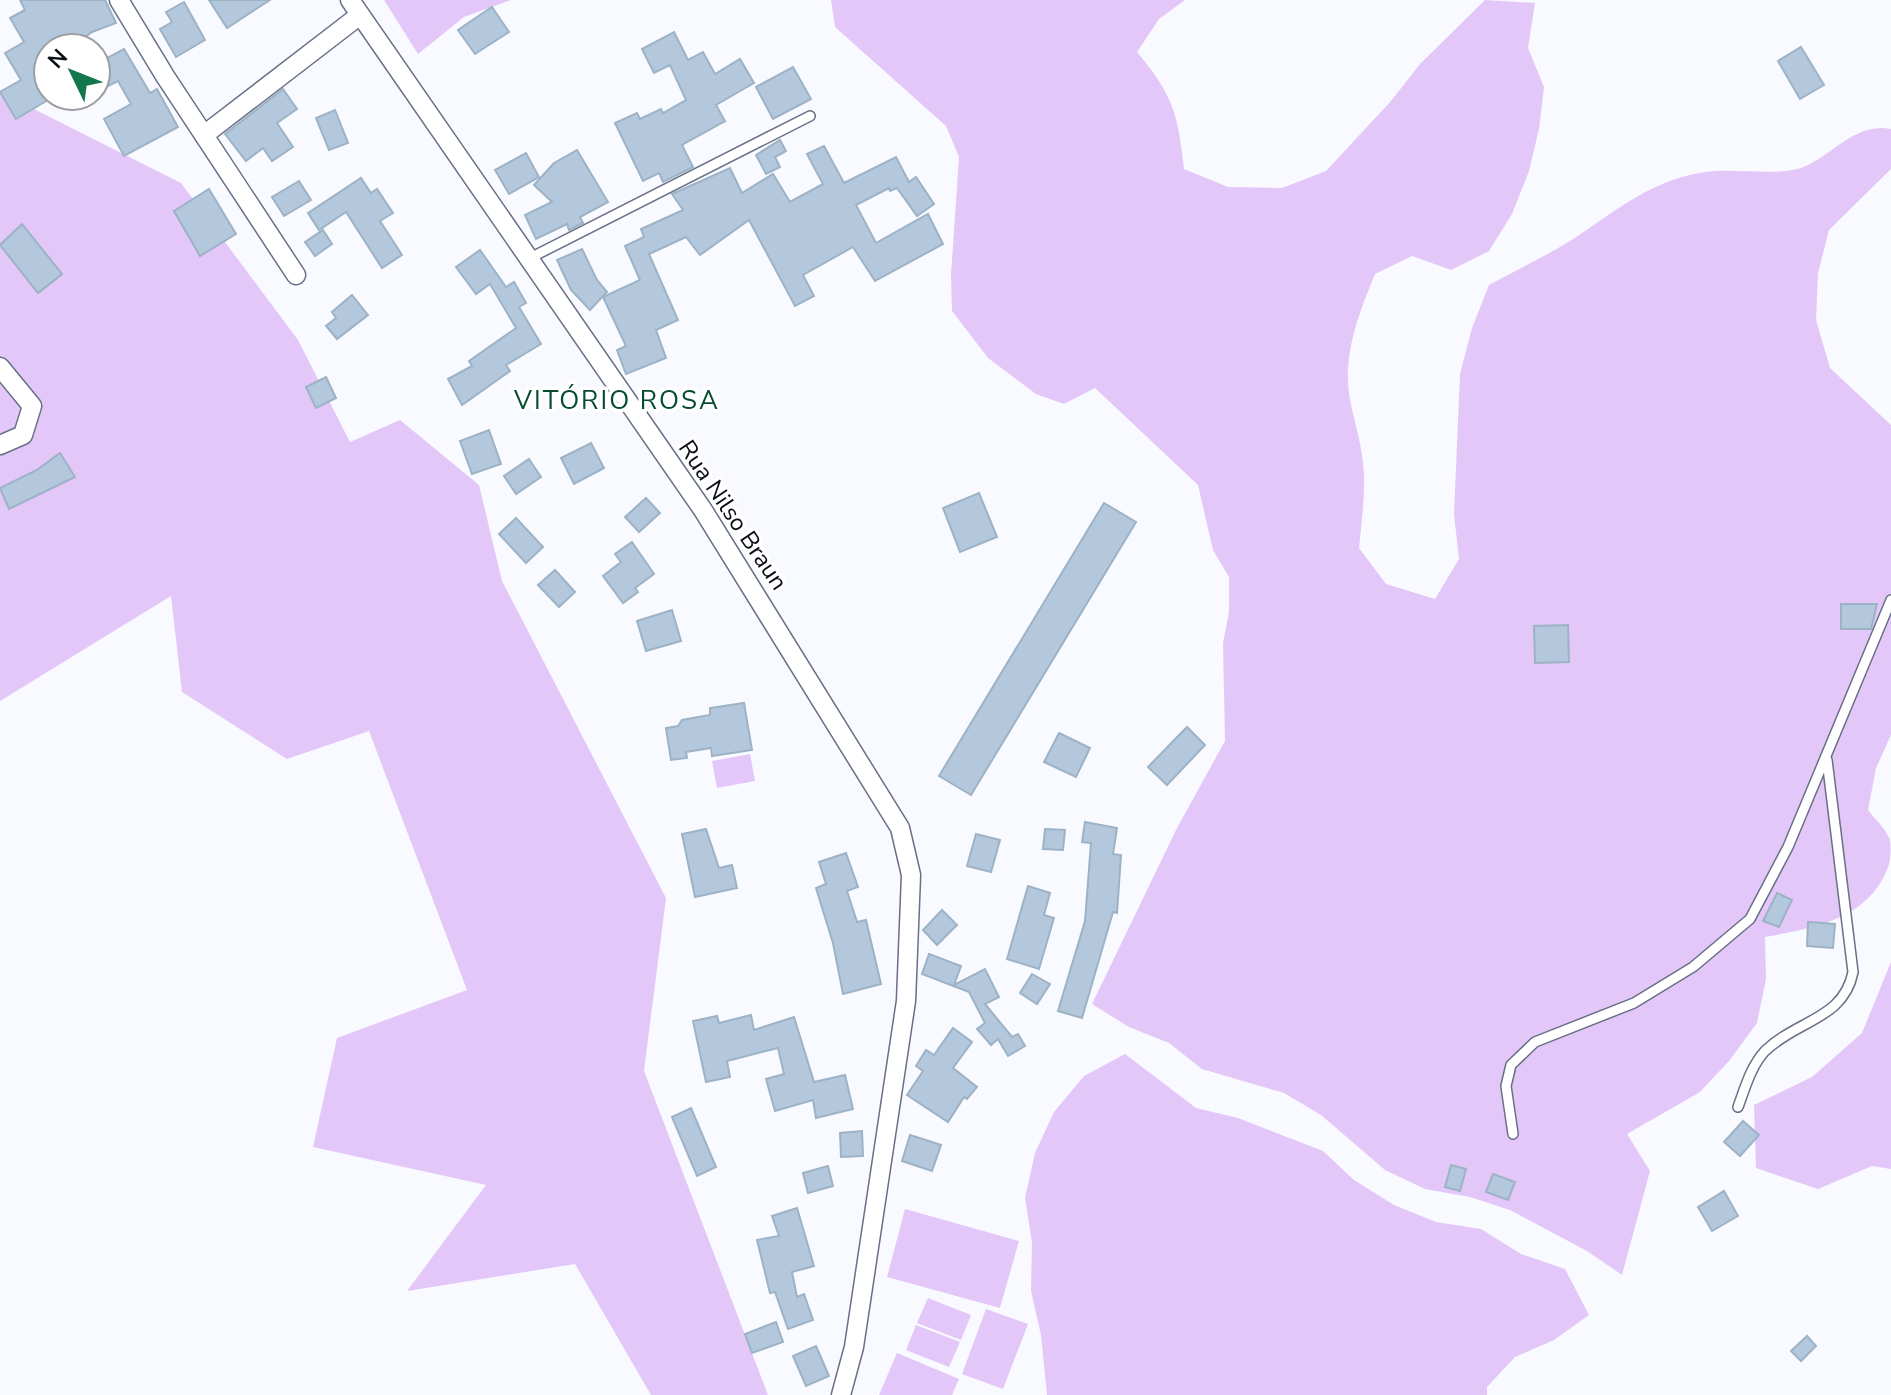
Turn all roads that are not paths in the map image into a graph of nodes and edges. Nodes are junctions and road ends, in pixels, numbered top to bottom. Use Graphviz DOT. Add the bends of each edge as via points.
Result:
graph roads {
  1 [pos="119,0"];
  2 [pos="355,8"];
  3 [pos="810,116"];
  4 [pos="204,135"];
  5 [pos="528,259"];
  6 [pos="296,275"];
  7 [pos="0,367"];
  8 [pos="0,445"];
  9 [pos="1891,600"];
  10 [pos="1826,756"];
  11 [pos="1738,1107"];
  12 [pos="1513,1134"];
  13 [pos="841,1395"];
  1 -- 4 [label="street"];
  2 -- 4 [label="street"];
  2 -- 5 [label="street, Rua Nilso Braun"];
  3 -- 5 [label="lane"];
  4 -- 6 [label="street"];
  5 -- 13 [label="street, Rua Nilso Braun" via="703,510 900,828 911,875 906,1001 854,1347"];
  7 -- 8 [label="street" via="32,406 23,435"];
  9 -- 10 [label="lane"];
  10 -- 11 [label="lane" via="1853,972 1849,990 1838,1006 1789,1031 1763,1054"];
  10 -- 12 [label="lane" via="1788,847 1750,919 1693,967 1634,1003 1535,1042 1511,1065 1506,1086"];
}
